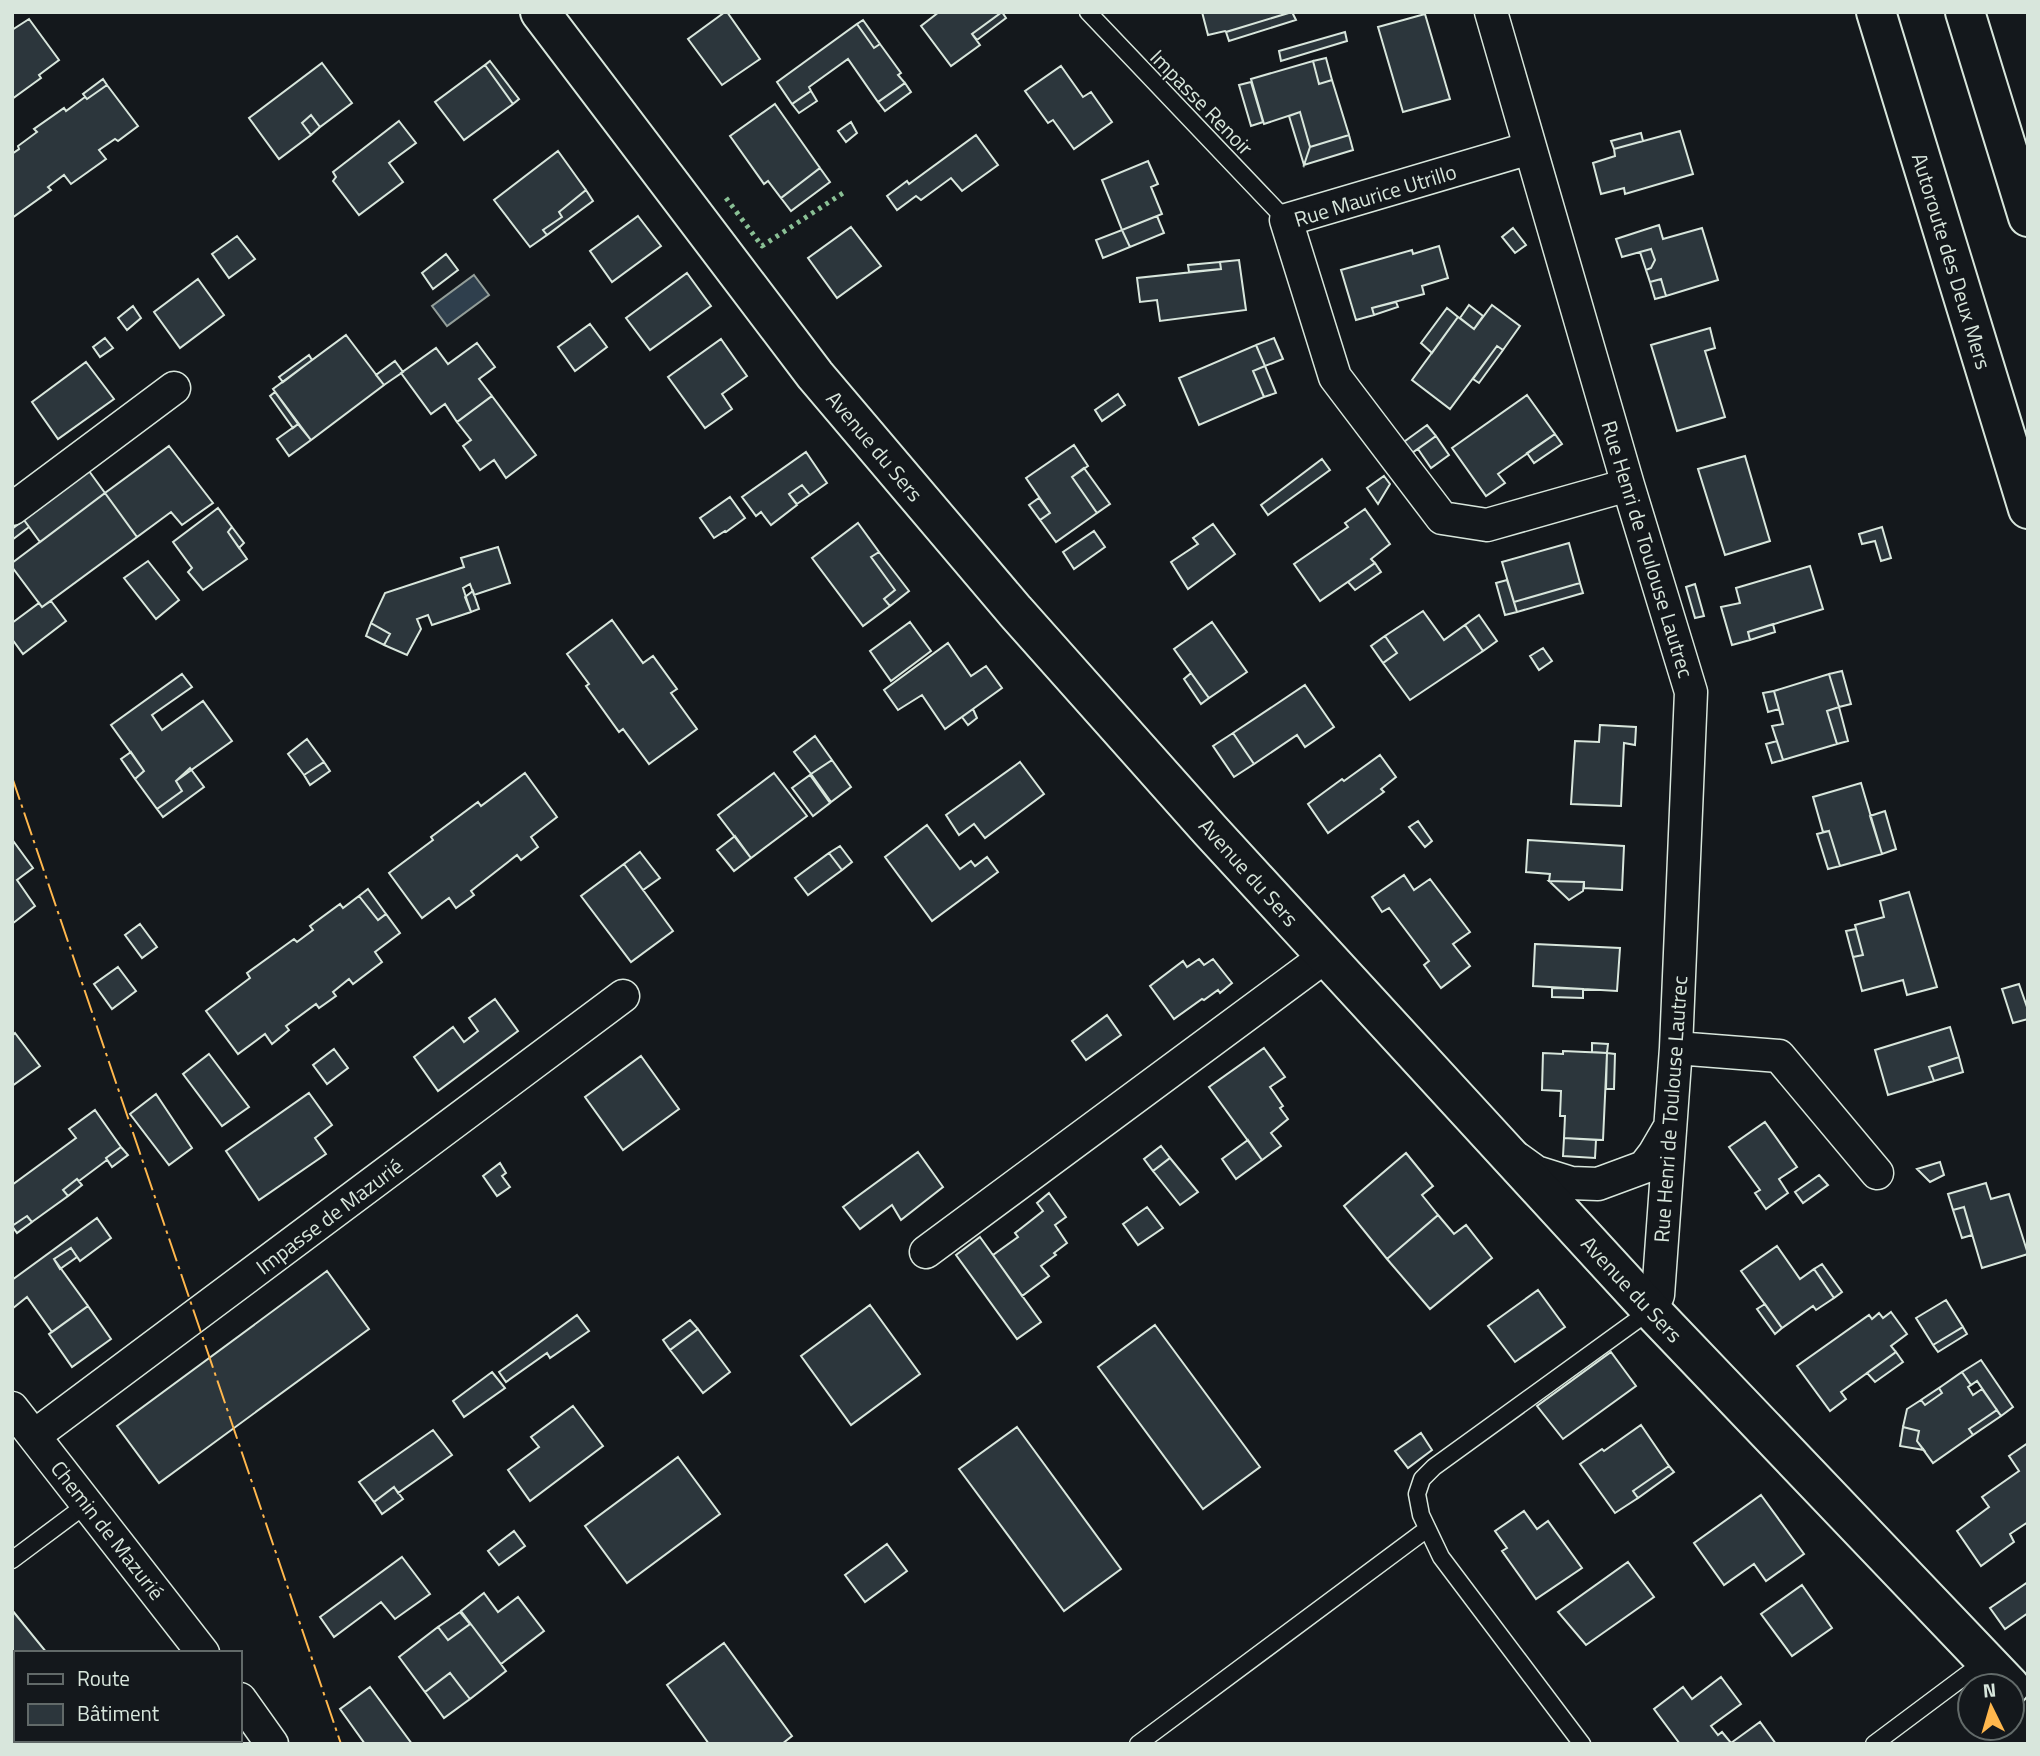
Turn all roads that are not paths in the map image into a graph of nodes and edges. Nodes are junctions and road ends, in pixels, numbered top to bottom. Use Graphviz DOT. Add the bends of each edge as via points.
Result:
graph roads {
  1 [pos="540,12"];
  2 [pos="1088,12"];
  3 [pos="1490,12"];
  4 [pos="1876,12"];
  5 [pos="1965,12"];
  6 [pos="1530,148"];
  7 [pos="2028,217"];
  8 [pos="1286,220"];
  9 [pos="174,388"];
  10 [pos="1628,485"];
  11 [pos="12,509"];
  12 [pos="2028,509"];
  13 [pos="1326,956"];
  14 [pos="623,996"];
  15 [pos="1676,1048"];
  16 [pos="1670,1125"];
  17 [pos="1498,1144"];
  18 [pos="1877,1173"];
  19 [pos="926,1252"];
  20 [pos="1651,1310"];
  21 [pos="12,1408"];
  22 [pos="34,1436"];
  23 [pos="87,1504"];
  24 [pos="1427,1530"];
  25 [pos="12,1560"];
  26 [pos="201,1651"];
  27 [pos="1996,1672"];
  28 [pos="242,1702"];
  29 [pos="1956,1702"];
  30 [pos="271,1744"];
  31 [pos="1138,1744"];
  32 [pos="1582,1744"];
  33 [pos="1874,1744"];
  1 -- 13 [label="main road, Avenue du Sers" via="824,386 1015,611"];
  2 -- 8 [label="lane, Impasse Renoir"];
  3 -- 6 [label="street, Rue Henri de Toulouse Lautrec"];
  4 -- 12 [label="main road, Autoroute des Deux Mers"];
  5 -- 7 [label="main road"];
  6 -- 8 [label="street, Rue Maurice Utrillo"];
  6 -- 10 [label="street, Rue Henri de Toulouse Lautrec"];
  8 -- 10 [label="street, Rue Maurice Utrillo" via="1335,377 1442,518 1487,525"];
  9 -- 11 [label="street"];
  10 -- 15 [label="street, Rue Henri de Toulouse Lautrec" via="1691,692"];
  13 -- 17 [label="main road, Avenue du Sers"];
  13 -- 19 [label="street"];
  14 -- 22 [label="street, Impasse de Mazurié"];
  15 -- 16 [label="street, Rue Henri de Toulouse Lautrec"];
  15 -- 18 [label="street" via="1779,1056"];
  16 -- 17 [label="street" via="1644,1167 1598,1184 1572,1183 1536,1172"];
  16 -- 20 [label="street, Rue Henri de Toulouse Lautrec" via="1658,1295"];
  17 -- 20 [label="main road, Avenue du Sers"];
  20 -- 24 [label="lane" via="1434,1467 1422,1479 1417,1494"];
  20 -- 27 [label="main road, Avenue du Sers"];
  21 -- 22 [label="street, Chemin de Mazurié"];
  22 -- 23 [label="street, Chemin de Mazurié"];
  23 -- 25 [label="lane"];
  23 -- 26 [label="street, Chemin de Mazurié"];
  24 -- 31 [label="lane"];
  24 -- 32 [label="lane" via="1441,1557"];
  28 -- 30 [label="street"];
  29 -- 33 [label="lane"];
}
